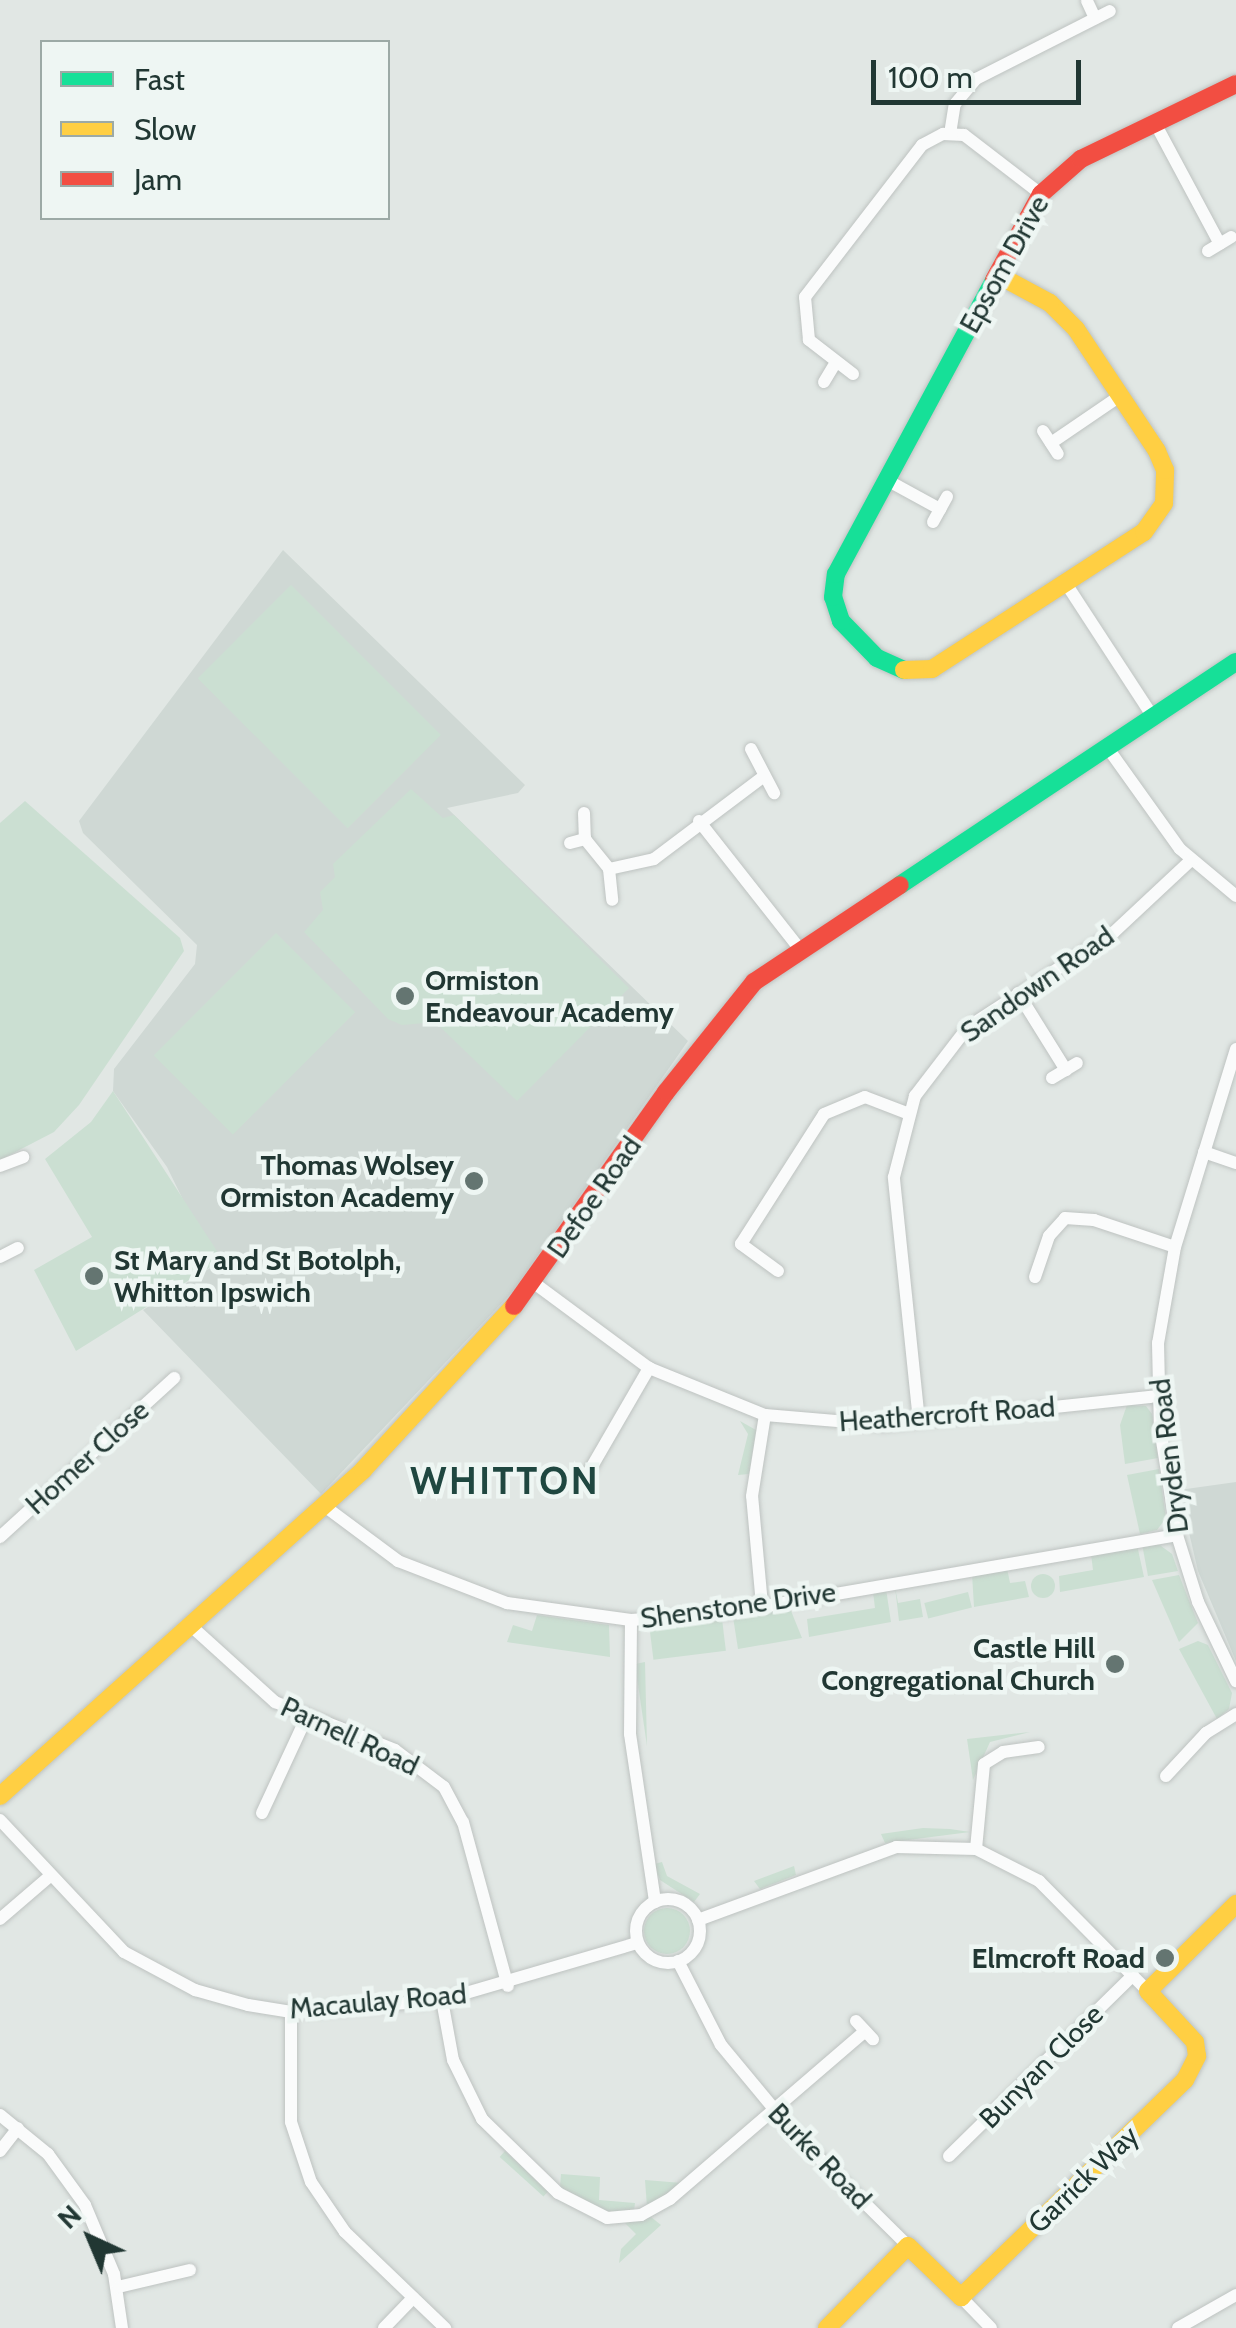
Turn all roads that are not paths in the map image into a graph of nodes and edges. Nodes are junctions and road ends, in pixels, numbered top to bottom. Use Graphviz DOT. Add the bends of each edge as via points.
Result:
graph roads {
  1 [pos="1087,2"];
  2 [pos="1110,10"];
  3 [pos="1095,18"];
  4 [pos="1236,84"];
  5 [pos="1155,124"];
  6 [pos="950,134"];
  7 [pos="1041,194"];
  8 [pos="1219,244"];
  9 [pos="998,274"];
  10 [pos="834,364"];
  11 [pos="853,374"];
  12 [pos="824,382"];
  13 [pos="1120,396"];
  14 [pos="1051,443"];
  15 [pos="886,479"];
  16 [pos="940,509"];
  17 [pos="1064,582"];
  18 [pos="1236,662"];
  19 [pos="1153,717"];
  20 [pos="1108,747"];
  21 [pos="751,749"];
  22 [pos="764,776"];
  23 [pos="774,793"];
  24 [pos="584,813"];
  25 [pos="700,821"];
  26 [pos="586,839"];
  27 [pos="570,843"];
  28 [pos="1190,860"];
  29 [pos="608,869"];
  30 [pos="1236,896"];
  31 [pos="612,900"];
  32 [pos="799,948"];
  33 [pos="1018,994"];
  34 [pos="1236,1049"];
  35 [pos="1052,1078"];
  36 [pos="907,1113"];
  37 [pos="1204,1152"];
  38 [pos="23,1156"];
  39 [pos="1236,1163"];
  40 [pos="0,1166"];
  41 [pos="18,1248"];
  42 [pos="1175,1248"];
  43 [pos="0,1257"];
  44 [pos="778,1271"];
  45 [pos="1035,1277"];
  46 [pos="534,1283"];
  47 [pos="650,1368"];
  48 [pos="174,1378"];
  49 [pos="1158,1396"];
  50 [pos="765,1415"];
  51 [pos="919,1421"];
  52 [pos="588,1475"];
  53 [pos="323,1506"];
  54 [pos="1176,1535"];
  55 [pos="0,1537"];
  56 [pos="762,1605"];
  57 [pos="630,1620"];
  58 [pos="190,1625"];
  59 [pos="1236,1681"];
  60 [pos="1236,1714"];
  61 [pos="306,1718"];
  62 [pos="1038,1747"];
  63 [pos="1166,1776"];
  64 [pos="0,1796"];
  65 [pos="262,1813"];
  66 [pos="0,1820"];
  67 [pos="976,1849"];
  68 [pos="50,1876"];
  69 [pos="655,1902"];
  70 [pos="1233,1913"];
  71 [pos="0,1919"];
  72 [pos="698,1920"];
  73 [pos="638,1943"];
  74 [pos="678,1962"];
  75 [pos="1133,1975"];
  76 [pos="508,1986"];
  77 [pos="1148,1991"];
  78 [pos="442,2000"];
  79 [pos="291,2012"];
  80 [pos="865,2030"];
  81 [pos="774,2110"];
  82 [pos="0,2116"];
  83 [pos="18,2128"];
  84 [pos="0,2151"];
  85 [pos="949,2156"];
  86 [pos="908,2246"];
  87 [pos="190,2270"];
  88 [pos="118,2287"];
  89 [pos="1236,2295"];
  90 [pos="413,2298"];
  91 [pos="961,2298"];
  92 [pos="122,2328"];
  93 [pos="384,2328"];
  94 [pos="445,2328"];
  95 [pos="827,2328"];
  96 [pos="991,2328"];
  97 [pos="1178,2328"];
  1 -- 3 [label="street"];
  2 -- 3 [label="street"];
  3 -- 6 [label="street" via="976,79 955,104"];
  4 -- 5 [label="street, Epsom Drive"];
  5 -- 7 [label="street, Epsom Drive" via="1082,159"];
  5 -- 8 [label="street"];
  6 -- 7 [label="street" via="972,139"];
  6 -- 10 [label="street" via="922,145 808,290 804,329"];
  7 -- 9 [label="street, Epsom Drive"];
  9 -- 13 [label="street, Epsom Drive" via="1059,310"];
  9 -- 15 [label="street, Epsom Drive"];
  10 -- 11 [label="street"];
  10 -- 12 [label="street"];
  13 -- 14 [label="street"];
  13 -- 17 [label="street, Epsom Drive" via="1166,470 1164,504 1144,532"];
  15 -- 16 [label="street"];
  15 -- 17 [label="street, Epsom Drive" via="836,574 833,598 841,621 887,665 932,668"];
  17 -- 19 [label="street"];
  18 -- 19 [label="street, Defoe Road"];
  19 -- 20 [label="street, Defoe Road"];
  20 -- 28 [label="street"];
  20 -- 32 [label="street, Defoe Road"];
  21 -- 22 [label="street"];
  22 -- 23 [label="street"];
  22 -- 25 [label="street"];
  24 -- 26 [label="street"];
  25 -- 29 [label="street" via="654,858"];
  25 -- 32 [label="street"];
  26 -- 27 [label="street"];
  26 -- 29 [label="street"];
  28 -- 30 [label="street"];
  28 -- 33 [label="street, Sandown Road" via="1113,933"];
  29 -- 31 [label="street"];
  32 -- 46 [label="street, Defoe Road" via="724,1015"];
  33 -- 35 [label="street" via="1072,1066"];
  33 -- 36 [label="street, Sandown Road" via="957,1037"];
  34 -- 37 [label="street, Dryden Road"];
  36 -- 44 [label="street" via="865,1097 824,1114 742,1244"];
  36 -- 51 [label="street, Sandown Road" via="894,1194"];
  37 -- 39 [label="street"];
  37 -- 42 [label="street, Dryden Road"];
  38 -- 40 [label="street"];
  41 -- 43 [label="street"];
  42 -- 45 [label="street" via="1094,1220 1065,1218 1049,1236"];
  42 -- 49 [label="street, Dryden Road" via="1160,1316"];
  46 -- 47 [label="street, Heathercroft Road"];
  46 -- 53 [label="street, Defoe Road" via="443,1388"];
  47 -- 50 [label="street, Heathercroft Road"];
  47 -- 52 [label="street"];
  48 -- 55 [label="street, Homer Close"];
  49 -- 51 [label="street, Heathercroft Road"];
  49 -- 54 [label="street, Dryden Road"];
  50 -- 51 [label="street, Heathercroft Road" via="862,1426"];
  50 -- 56 [label="street" via="752,1496"];
  53 -- 57 [label="street, Shenstone Drive" via="398,1562 507,1603"];
  53 -- 58 [label="street, Defoe Road"];
  54 -- 56 [label="street, Shenstone Drive"];
  54 -- 59 [label="street, Dryden Road" via="1198,1602"];
  56 -- 57 [label="street, Shenstone Drive"];
  57 -- 69 [label="street" via="635,1790"];
  58 -- 61 [label="street, Parnell Road" via="247,1682"];
  58 -- 64 [label="street, Defoe Road"];
  60 -- 63 [label="street" via="1206,1732"];
  61 -- 65 [label="street"];
  61 -- 76 [label="street, Parnell Road" via="395,1750 444,1787 463,1822"];
  62 -- 67 [label="street" via="995,1754 984,1764"];
  66 -- 68 [label="street, Macaulay Road"];
  67 -- 72 [label="street" via="896,1846"];
  67 -- 75 [label="street" via="1039,1881"];
  68 -- 71 [label="street"];
  68 -- 79 [label="street, Macaulay Road" via="124,1952 157,1972 220,1999"];
  69 -- 72 [label="street" via="680,1902"];
  69 -- 73 [label="street" via="636,1924"];
  70 -- 77 [label="street"];
  72 -- 74 [label="street" via="697,1945"];
  73 -- 74 [label="street" via="650,1958"];
  73 -- 76 [label="street, Macaulay Road"];
  74 -- 81 [label="street, Burke Road" via="721,2045"];
  75 -- 77 [label="street"];
  75 -- 85 [label="street, Bunyan Close"];
  76 -- 78 [label="street, Macaulay Road"];
  77 -- 91 [label="street, Garrick Way" via="1189,2032 1197,2056 1185,2080"];
  78 -- 79 [label="street, Macaulay Road"];
  78 -- 81 [label="street" via="457,2072 482,2119 550,2186 588,2212 616,2218 650,2211"];
  79 -- 90 [label="street" via="291,2122 302,2163 334,2220"];
  80 -- 81 [label="street"];
  81 -- 86 [label="street, Burke Road"];
  82 -- 83 [label="street"];
  83 -- 84 [label="street"];
  83 -- 88 [label="street" via="79,2193"];
  86 -- 91 [label="street, Burke Road"];
  86 -- 95 [label="street"];
  87 -- 88 [label="street"];
  88 -- 92 [label="street"];
  89 -- 97 [label="street"];
  90 -- 93 [label="street"];
  90 -- 94 [label="street"];
  91 -- 96 [label="street, Burke Road"];
}
